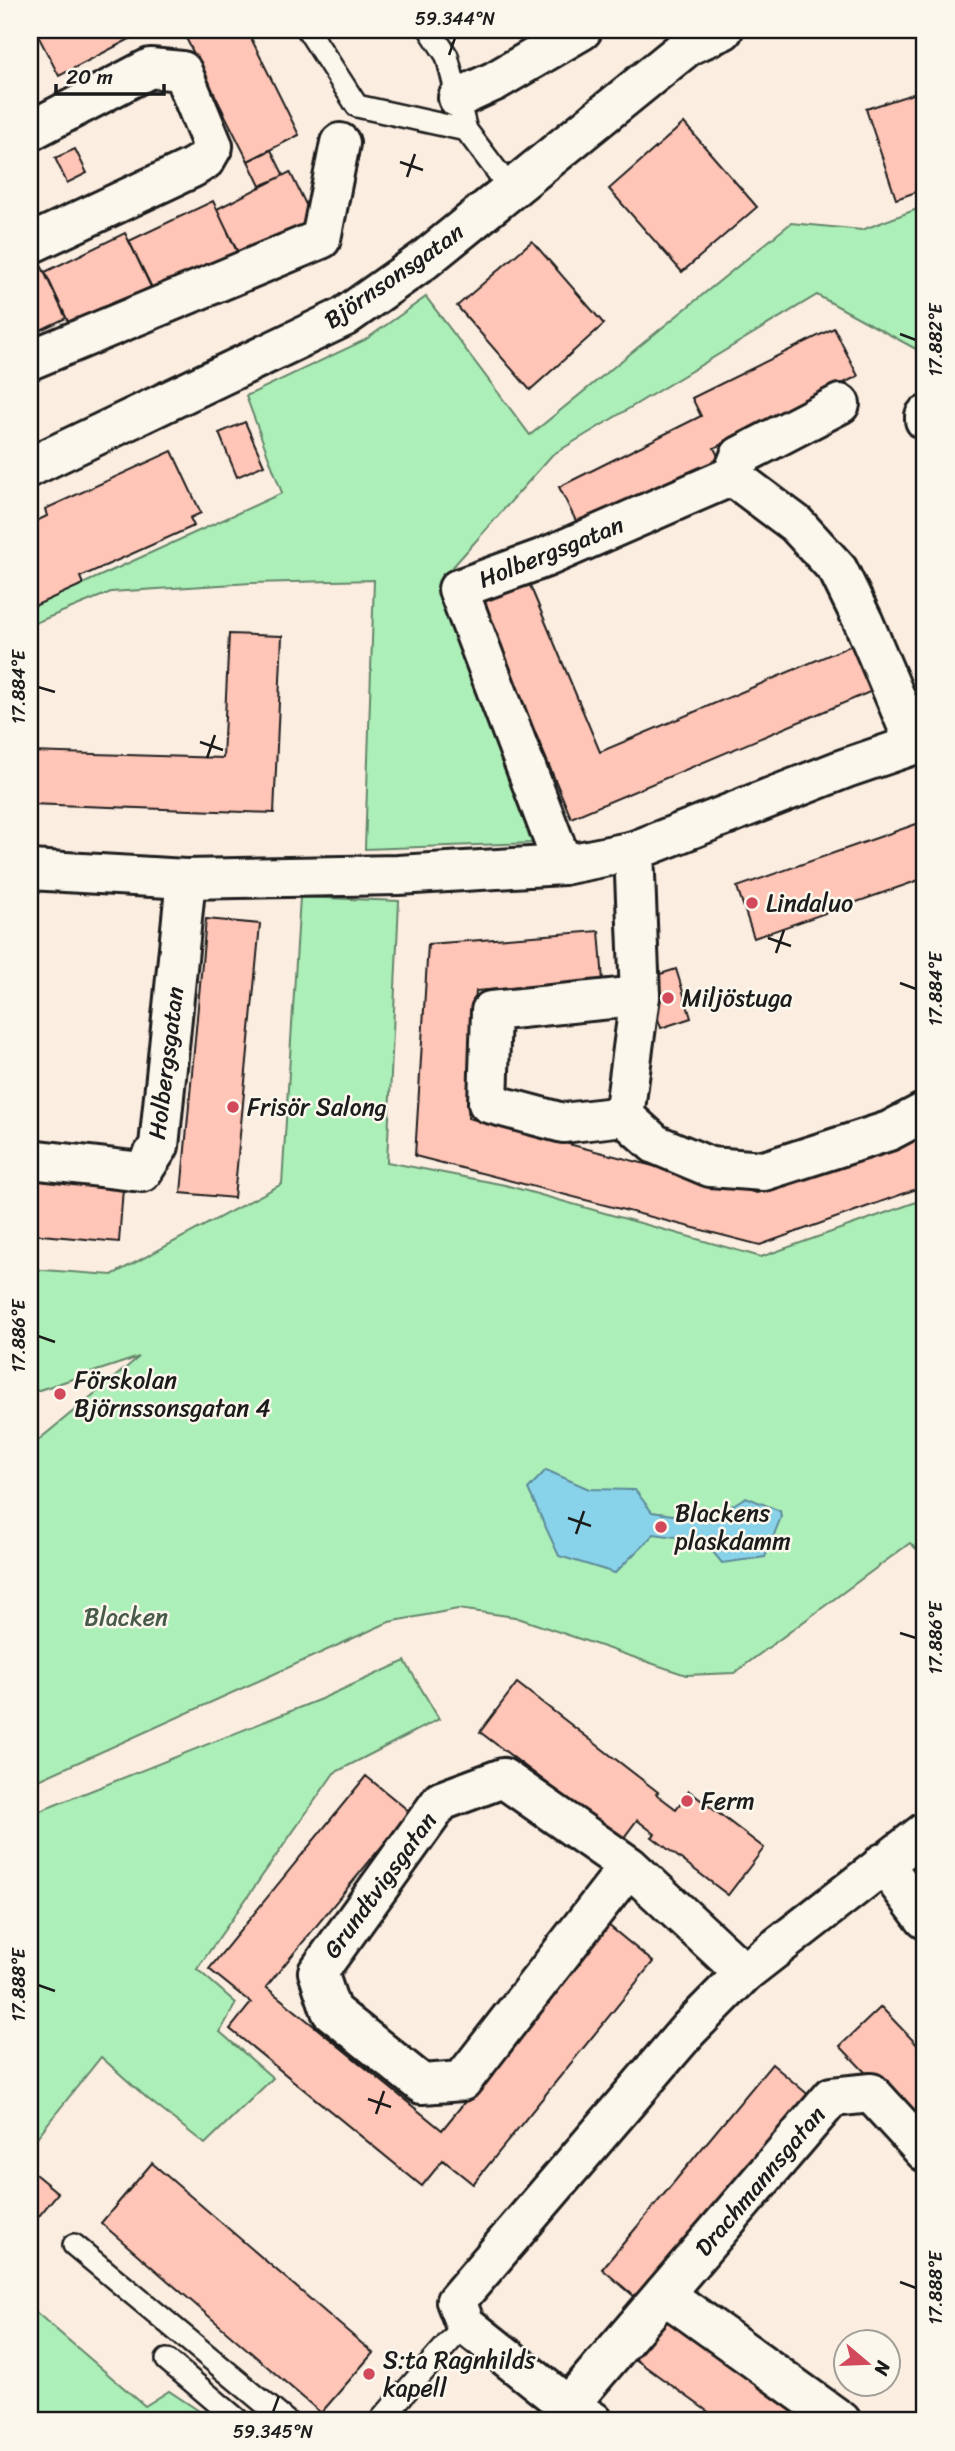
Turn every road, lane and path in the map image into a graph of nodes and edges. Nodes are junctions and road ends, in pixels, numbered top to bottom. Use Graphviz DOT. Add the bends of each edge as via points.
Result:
graph roads {
  1 [pos="308,30"];
  2 [pos="430,30"];
  3 [pos="582,30"];
  4 [pos="723,30"];
  5 [pos="462,114"];
  6 [pos="30,131"];
  7 [pos="340,143"];
  8 [pos="512,191"];
  9 [pos="30,244"];
  10 [pos="30,360"];
  11 [pos="840,404"];
  12 [pos="30,467"];
  13 [pos="732,476"];
  14 [pos="920,743"];
  15 [pos="634,851"];
  16 [pos="563,865"];
  17 [pos="30,870"];
  18 [pos="186,879"];
  19 [pos="640,996"];
  20 [pos="925,1112"];
  21 [pos="624,1116"];
  22 [pos="30,1159"];
  23 [pos="925,1832"];
  24 [pos="883,1863"];
  25 [pos="629,1867"];
  26 [pos="925,1920"];
  27 [pos="744,1973"];
  28 [pos="925,2152"];
  29 [pos="74,2245"];
  30 [pos="664,2294"];
  31 [pos="461,2313"];
  32 [pos="167,2360"];
  33 [pos="580,2414"];
  34 [pos="239,2421"];
  35 [pos="286,2421"];
  36 [pos="380,2421"];
  37 [pos="841,2421"];
  1 -- 5 [label="lane" via="357,106"];
  2 -- 5 [label="lane" via="447,56"];
  3 -- 5 [label="street" via="495,80"];
  4 -- 8 [label="street, Björnsonsgatan" via="689,45"];
  5 -- 8 [label="lane"];
  6 -- 9 [label="street" via="150,68 182,71 214,146 205,160 192,168"];
  7 -- 10 [label="street" via="321,239"];
  8 -- 12 [label="street, Björnsonsgatan" via="344,317"];
  11 -- 13 [label="street" via="740,456"];
  13 -- 14 [label="street" via="796,524 838,570"];
  13 -- 16 [label="street, Holbergsgatan" via="544,558 458,589"];
  14 -- 15 [label="street"];
  15 -- 16 [label="street"];
  15 -- 19 [label="street"];
  16 -- 18 [label="street" via="398,876"];
  17 -- 18 [label="street"];
  18 -- 22 [label="street, Holbergsgatan" via="159,1146 142,1172"];
  19 -- 21 [label="street"];
  19 -- 21 [label="street" via="491,1011 488,1103 564,1123"];
  20 -- 21 [label="street" via="889,1130 764,1171 710,1167 655,1144"];
  23 -- 24 [label="street"];
  24 -- 26 [label="street"];
  24 -- 27 [label="street"];
  25 -- 25 [label="street, Grundtvigsgatan" via="503,1778 441,1801 318,1972 331,2011 422,2084 462,2081"];
  25 -- 27 [label="street, Grundtvigsgatan"];
  27 -- 31 [label="street" via="688,2030"];
  28 -- 30 [label="street, Drachmannsgatan" via="872,2093 832,2097"];
  29 -- 35 [label="lane"];
  30 -- 33 [label="street, Drachmannsgatan"];
  30 -- 37 [label="street"];
  31 -- 33 [label="street, Drachmannsgatan"];
  31 -- 36 [label="lane"];
  32 -- 34 [label="lane"];
}
